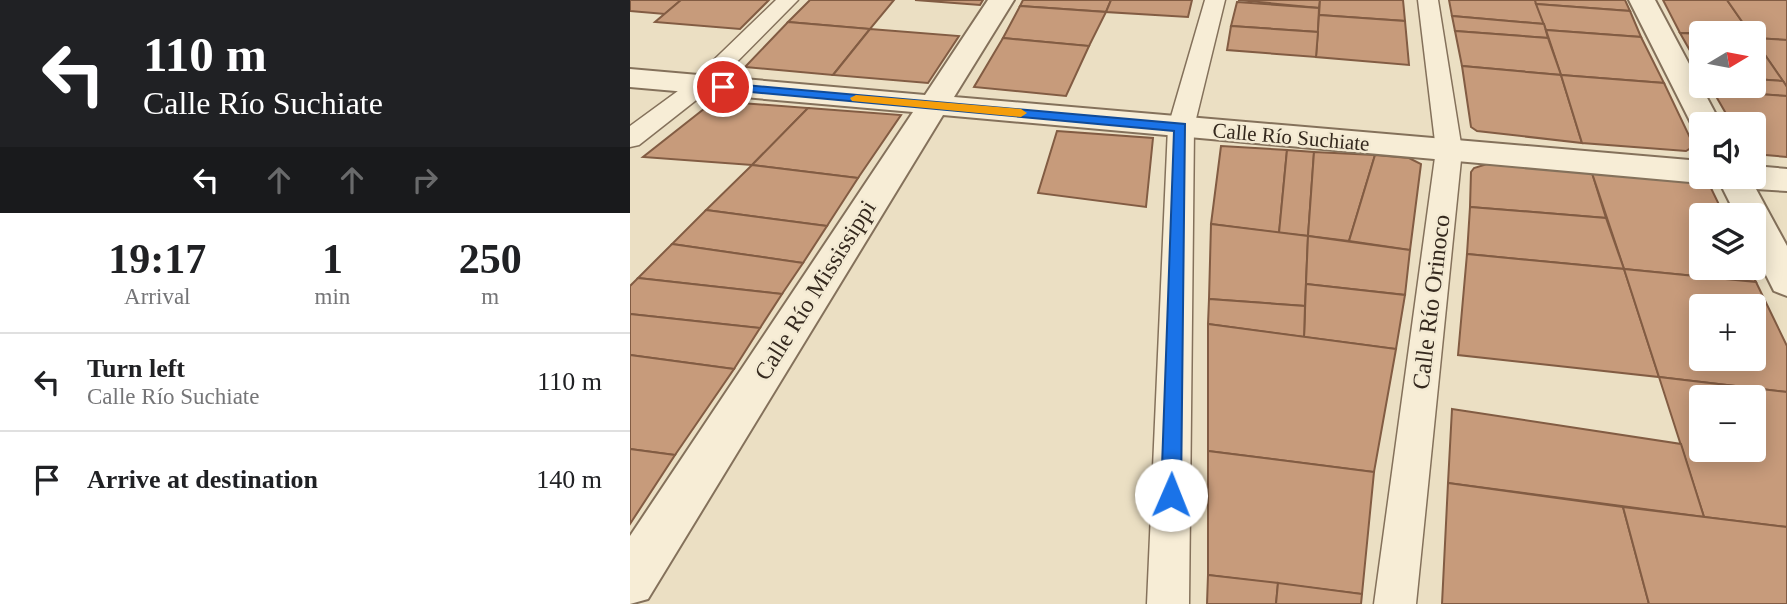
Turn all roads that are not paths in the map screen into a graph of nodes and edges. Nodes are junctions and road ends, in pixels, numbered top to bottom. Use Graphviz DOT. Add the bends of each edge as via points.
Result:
graph roads {
  1 [pos="788,0"];
  2 [pos="1001,0"];
  3 [pos="1216,0"];
  4 [pos="1428,0"];
  5 [pos="1642,0"];
  6 [pos="630,78"];
  7 [pos="701,85"];
  8 [pos="933,105"];
  9 [pos="1700,112"];
  10 [pos="1181,127"];
  11 [pos="630,139"];
  12 [pos="1449,150"];
  13 [pos="1689,171"];
  14 [pos="1766,178"];
  15 [pos="1787,180"];
  16 [pos="1766,241"];
  17 [pos="1787,281"];
  18 [pos="630,581"];
  19 [pos="1168,604"];
  20 [pos="1395,604"];
  1 -- 7 [label="street"];
  2 -- 8 [label="street, Calle Río Mississippi"];
  3 -- 10 [label="street"];
  4 -- 12 [label="street, Calle Río Orinoco"];
  5 -- 9 [label="street"];
  6 -- 7 [label="street, Calle Río Suchiate"];
  7 -- 8 [label="street, Calle Río Suchiate"];
  7 -- 11 [label="street"];
  8 -- 10 [label="street, Calle Río Suchiate"];
  8 -- 18 [label="street, Calle Río Mississippi"];
  10 -- 12 [label="street, Calle Río Suchiate"];
  10 -- 19 [label="street"];
  12 -- 13 [label="street, Calle Río Suchiate"];
  12 -- 20 [label="street, Calle Río Orinoco"];
  14 -- 15 [label="street"];
  16 -- 17 [label="street"];
}
